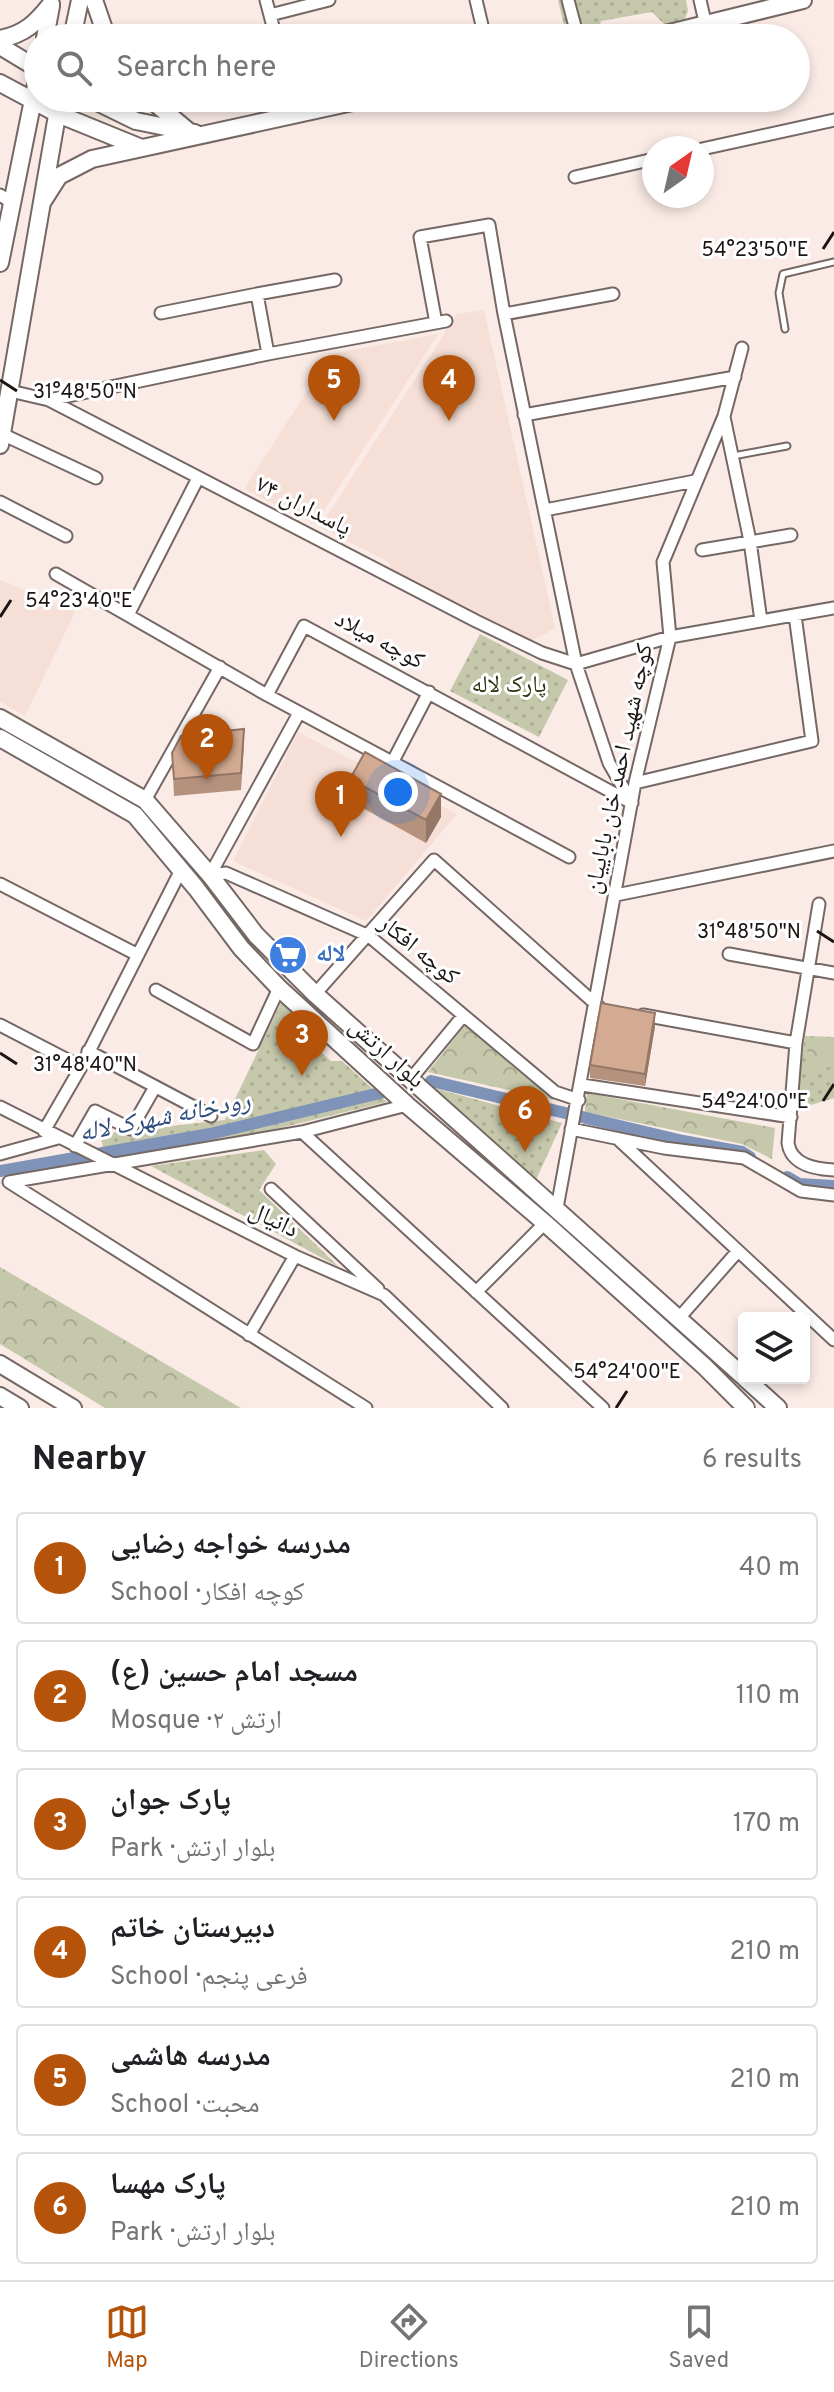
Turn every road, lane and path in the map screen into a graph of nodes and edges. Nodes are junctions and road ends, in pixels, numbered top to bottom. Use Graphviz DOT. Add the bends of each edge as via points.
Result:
graph roads {
  1 [pos="80,0"];
  2 [pos="94,0"];
  3 [pos="266,0"];
  4 [pos="329,0"];
  5 [pos="476,0"];
  6 [pos="568,0"];
  7 [pos="700,0"];
  8 [pos="792,1"];
  9 [pos="52,2"];
  10 [pos="270,15"];
  11 [pos="35,24"];
  12 [pos="48,24"];
  13 [pos="75,24"];
  14 [pos="102,24"];
  15 [pos="272,24"];
  16 [pos="482,24"];
  17 [pos="574,24"];
  18 [pos="706,24"];
  19 [pos="713,24"];
  20 [pos="24,31"];
  21 [pos="0,39"];
  22 [pos="0,46"];
  23 [pos="24,61"];
  24 [pos="0,83"];
  25 [pos="24,96"];
  26 [pos="29,112"];
  27 [pos="58,112"];
  28 [pos="71,112"];
  29 [pos="118,112"];
  30 [pos="166,112"];
  31 [pos="275,112"];
  32 [pos="834,120"];
  33 [pos="187,130"];
  34 [pos="204,135"];
  35 [pos="714,146"];
  36 [pos="139,147"];
  37 [pos="642,162"];
  38 [pos="575,177"];
  39 [pos="6,198"];
  40 [pos="43,201"];
  41 [pos="834,262"];
  42 [pos="0,263"];
  43 [pos="335,280"];
  44 [pos="257,294"];
  45 [pos="613,294"];
  46 [pos="161,313"];
  47 [pos="504,314"];
  48 [pos="785,329"];
  49 [pos="742,348"];
  50 [pos="268,354"];
  51 [pos="735,377"];
  52 [pos="10,391"];
  53 [pos="49,400"];
  54 [pos="524,415"];
  55 [pos="724,416"];
  56 [pos="1,440"];
  57 [pos="787,446"];
  58 [pos="732,456"];
  59 [pos="96,478"];
  60 [pos="198,478"];
  61 [pos="695,481"];
  62 [pos="0,502"];
  63 [pos="545,510"];
  64 [pos="791,535"];
  65 [pos="66,536"];
  66 [pos="750,541"];
  67 [pos="702,550"];
  68 [pos="56,574"];
  69 [pos="834,608"];
  70 [pos="128,615"];
  71 [pos="795,615"];
  72 [pos="761,621"];
  73 [pos="670,637"];
  74 [pos="576,664"];
  75 [pos="220,667"];
  76 [pos="429,692"];
  77 [pos="267,695"];
  78 [pos="299,713"];
  79 [pos="0,718"];
  80 [pos="0,738"];
  81 [pos="392,763"];
  82 [pos="635,783"];
  83 [pos="145,800"];
  84 [pos="632,803"];
  85 [pos="834,851"];
  86 [pos="569,857"];
  87 [pos="181,870"];
  88 [pos="210,875"];
  89 [pos="0,884"];
  90 [pos="196,888"];
  91 [pos="616,895"];
  92 [pos="819,904"];
  93 [pos="369,936"];
  94 [pos="729,954"];
  95 [pos="138,955"];
  96 [pos="808,969"];
  97 [pos="834,973"];
  98 [pos="279,988"];
  99 [pos="156,990"];
  100 [pos="315,994"];
  101 [pos="595,1006"];
  102 [pos="611,1009"];
  103 [pos="626,1012"];
  104 [pos="463,1016"];
  105 [pos="0,1025"];
  106 [pos="796,1043"];
  107 [pos="88,1051"];
  108 [pos="81,1067"];
  109 [pos="410,1080"];
  110 [pos="582,1085"];
  111 [pos="155,1087"];
  112 [pos="578,1102"];
  113 [pos="407,1105"];
  114 [pos="0,1107"];
  115 [pos="211,1116"];
  116 [pos="791,1117"];
  117 [pos="572,1125"];
  118 [pos="44,1131"];
  119 [pos="302,1132"];
  120 [pos="58,1138"];
  121 [pos="619,1140"];
  122 [pos="80,1149"];
  123 [pos="0,1154"];
  124 [pos="112,1165"];
  125 [pos="834,1170"];
  126 [pos="271,1189"];
  127 [pos="834,1195"];
  128 [pos="557,1208"];
  129 [pos="545,1223"];
  130 [pos="738,1251"];
  131 [pos="295,1256"];
  132 [pos="476,1292"];
  133 [pos="384,1295"];
  134 [pos="679,1318"];
  135 [pos="249,1335"];
  136 [pos="834,1340"];
  137 [pos="716,1352"];
  138 [pos="0,1364"];
  139 [pos="704,1366"];
  140 [pos="738,1372"];
  141 [pos="751,1384"];
  142 [pos="0,1396"];
  143 [pos="20,1408"];
  144 [pos="73,1408"];
  145 [pos="366,1408"];
  146 [pos="502,1408"];
  147 [pos="603,1408"];
  148 [pos="746,1408"];
  149 [pos="778,1408"];
  1 -- 13 [label="street"];
  2 -- 14 [label="street"];
  3 -- 10 [label="street"];
  4 -- 10 [label="street"];
  5 -- 16 [label="street"];
  6 -- 17 [label="street"];
  7 -- 18 [label="street"];
  8 -- 19 [label="street"];
  9 -- 11 [label="street"];
  9 -- 12 [label="street"];
  10 -- 15 [label="street"];
  20 -- 21 [label="street"];
  22 -- 23 [label="street"];
  24 -- 25 [label="street"];
  26 -- 39 [label="street"];
  27 -- 40 [label="street"];
  28 -- 36 [label="street"];
  29 -- 33 [label="street" via="161,128"];
  30 -- 33 [label="street"];
  31 -- 34 [label="street"];
  32 -- 35 [label="street"];
  33 -- 34 [label="street"];
  34 -- 36 [label="street"];
  36 -- 40 [label="street" via="92,159 59,176"];
  37 -- 38 [label="street"];
  39 -- 42 [label="street"];
  40 -- 52 [label="street"];
  41 -- 48 [label="lane" via="783,274 779,293"];
  43 -- 44 [label="street"];
  44 -- 46 [label="street"];
  44 -- 50 [label="street"];
  45 -- 47 [label="street"];
  47 -- 50 [label="street" via="489,225 420,237 441,322"];
  47 -- 54 [label="street"];
  49 -- 51 [label="street, کوچه شهید احمد خان باباییان"];
  50 -- 53 [label="street"];
  51 -- 54 [label="street"];
  51 -- 55 [label="street, کوچه شهید احمد خان باباییان"];
  52 -- 53 [label="street, پاسداران ۷۴"];
  52 -- 56 [label="street"];
  53 -- 60 [label="street, پاسداران ۷۴"];
  54 -- 63 [label="street"];
  55 -- 58 [label="street"];
  55 -- 61 [label="street, کوچه شهید احمد خان باباییان"];
  56 -- 59 [label="street"];
  57 -- 58 [label="lane"];
  58 -- 66 [label="street"];
  60 -- 70 [label="street"];
  60 -- 74 [label="street, پاسداران ۷۴" via="489,628"];
  61 -- 63 [label="street"];
  61 -- 73 [label="street, کوچه شهید احمد خان باباییان" via="663,562"];
  62 -- 65 [label="street"];
  63 -- 74 [label="street"];
  64 -- 66 [label="street"];
  66 -- 67 [label="street"];
  66 -- 72 [label="street"];
  68 -- 70 [label="street"];
  69 -- 71 [label="street"];
  70 -- 75 [label="street"];
  71 -- 72 [label="street"];
  71 -- 82 [label="street" via="812,741"];
  72 -- 73 [label="street"];
  73 -- 74 [label="street"];
  73 -- 82 [label="street, کوچه شهید احمد خان باباییان"];
  74 -- 84 [label="street" via="609,763"];
  75 -- 77 [label="street"];
  75 -- 83 [label="street"];
  76 -- 77 [label="street, کوچه میلاد" via="304,626"];
  76 -- 81 [label="street"];
  76 -- 84 [label="street, کوچه میلاد"];
  77 -- 78 [label="street"];
  78 -- 81 [label="street"];
  78 -- 88 [label="street"];
  79 -- 83 [label="street, بلوار ارتش"];
  80 -- 87 [label="street, بلوار ارتش" via="135,815"];
  81 -- 86 [label="street"];
  82 -- 84 [label="street, کوچه شهید احمد خان باباییان"];
  83 -- 88 [label="street, بلوار ارتش"];
  84 -- 91 [label="street, کوچه شهید احمد خان باباییان"];
  85 -- 91 [label="street"];
  87 -- 90 [label="street, بلوار ارتش"];
  87 -- 95 [label="street"];
  88 -- 90 [label="street"];
  88 -- 93 [label="street, کوچه افکار" via="226,873"];
  88 -- 100 [label="street, بلوار ارتش" via="256,935"];
  89 -- 95 [label="street"];
  90 -- 98 [label="street, بلوار ارتش"];
  91 -- 101 [label="street, کوچه شهید احمد خان باباییان"];
  92 -- 96 [label="street"];
  93 -- 100 [label="street"];
  93 -- 101 [label="street" via="434,860"];
  93 -- 104 [label="street, کوچه افکار"];
  94 -- 96 [label="street"];
  95 -- 107 [label="street"];
  96 -- 97 [label="street"];
  96 -- 106 [label="street"];
  98 -- 99 [label="street" via="253,1044"];
  98 -- 113 [label="street, بلوار ارتش"];
  100 -- 109 [label="street, بلوار ارتش"];
  101 -- 102 [label="street"];
  101 -- 110 [label="street, کوچه شهید احمد خان باباییان"];
  103 -- 106 [label="street"];
  104 -- 109 [label="street"];
  104 -- 112 [label="street, کوچه افکار" via="555,1092"];
  105 -- 108 [label="street"];
  106 -- 116 [label="street"];
  107 -- 108 [label="street"];
  107 -- 111 [label="street"];
  108 -- 118 [label="street"];
  109 -- 128 [label="street, بلوار ارتش"];
  110 -- 112 [label="street, کوچه شهید احمد خان باباییان"];
  110 -- 116 [label="street"];
  111 -- 115 [label="street"];
  111 -- 122 [label="street" via="131,1129 95,1111"];
  112 -- 117 [label="street, کوچه شهید احمد خان باباییان"];
  113 -- 119 [label="street"];
  113 -- 129 [label="street, بلوار ارتش"];
  114 -- 118 [label="street, دانیال"];
  116 -- 125 [label="street" via="788,1143 793,1157"];
  117 -- 121 [label="street"];
  117 -- 128 [label="street, کوچه شهید احمد خان باباییان"];
  118 -- 120 [label="street, دانیال"];
  119 -- 124 [label="street"];
  119 -- 132 [label="street"];
  120 -- 122 [label="street, دانیال"];
  120 -- 123 [label="street"];
  121 -- 127 [label="street" via="744,1158 801,1191"];
  121 -- 130 [label="street"];
  122 -- 124 [label="street, دانیال"];
  124 -- 131 [label="street, دانیال"];
  124 -- 135 [label="street" via="9,1182"];
  126 -- 133 [label="street"];
  128 -- 129 [label="street"];
  128 -- 134 [label="street, بلوار ارتش"];
  129 -- 132 [label="street"];
  129 -- 139 [label="street, بلوار ارتش"];
  130 -- 134 [label="street"];
  130 -- 136 [label="street"];
  131 -- 133 [label="street, دانیال"];
  131 -- 135 [label="street"];
  132 -- 147 [label="street"];
  133 -- 146 [label="street, دانیال"];
  134 -- 137 [label="street, بلوار ارتش"];
  135 -- 145 [label="street"];
  137 -- 139 [label="street"];
  137 -- 140 [label="street, بلوار ارتش"];
  138 -- 144 [label="street"];
  139 -- 148 [label="street, بلوار ارتش"];
  141 -- 149 [label="street, بلوار ارتش"];
  142 -- 143 [label="street"];
}
